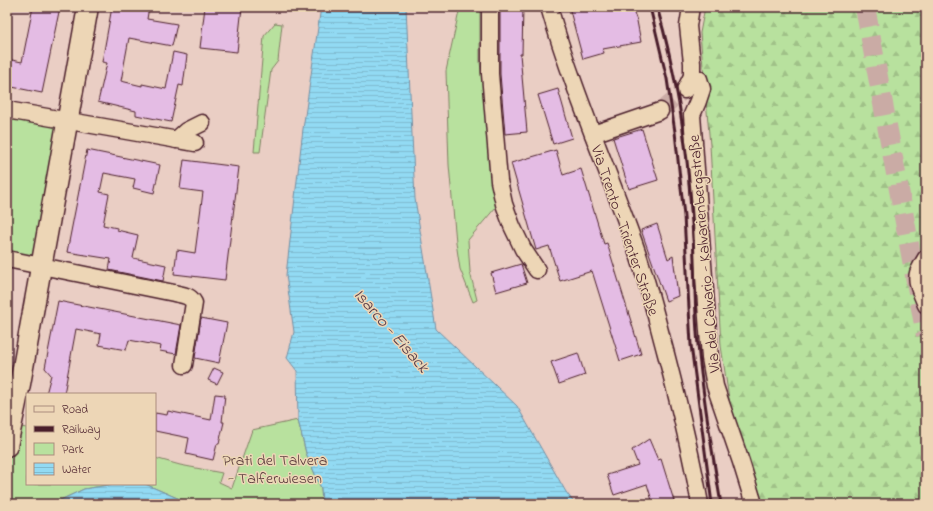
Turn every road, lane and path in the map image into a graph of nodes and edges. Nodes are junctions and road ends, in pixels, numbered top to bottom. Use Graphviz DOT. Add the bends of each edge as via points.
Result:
graph roads {
  1 [pos="88,7"];
  2 [pos="490,7"];
  3 [pos="549,7"];
  4 [pos="692,7"];
  5 [pos="7,110"];
  6 [pos="660,111"];
  7 [pos="67,121"];
  8 [pos="202,123"];
  9 [pos="593,134"];
  10 [pos="176,140"];
  11 [pos="196,143"];
  12 [pos="926,258"];
  13 [pos="7,259"];
  14 [pos="40,265"];
  15 [pos="537,270"];
  16 [pos="926,305"];
  17 [pos="184,365"];
  18 [pos="7,446"];
  19 [pos="700,504"];
  20 [pos="754,504"];
  1 -- 7 [label="main road"];
  2 -- 15 [label="street" via="490,74 499,181 512,226 523,250"];
  3 -- 9 [label="street, Via Trento - Trienter Straße"];
  4 -- 20 [label="street, Via del Calvario - Kalvarienbergstraße" via="688,26 692,63 688,83 699,79 702,89 692,116 710,358 715,386"];
  5 -- 7 [label="street"];
  6 -- 9 [label="street"];
  7 -- 10 [label="street"];
  7 -- 14 [label="main road"];
  8 -- 10 [label="street" via="186,131"];
  9 -- 19 [label="street, Via Trento - Trienter Straße" via="635,245 659,326 693,464"];
  10 -- 11 [label="street"];
  12 -- 16 [label="street" via="917,277"];
  13 -- 14 [label="street"];
  14 -- 17 [label="street" via="192,299 194,303"];
  14 -- 18 [label="main road"];
}
